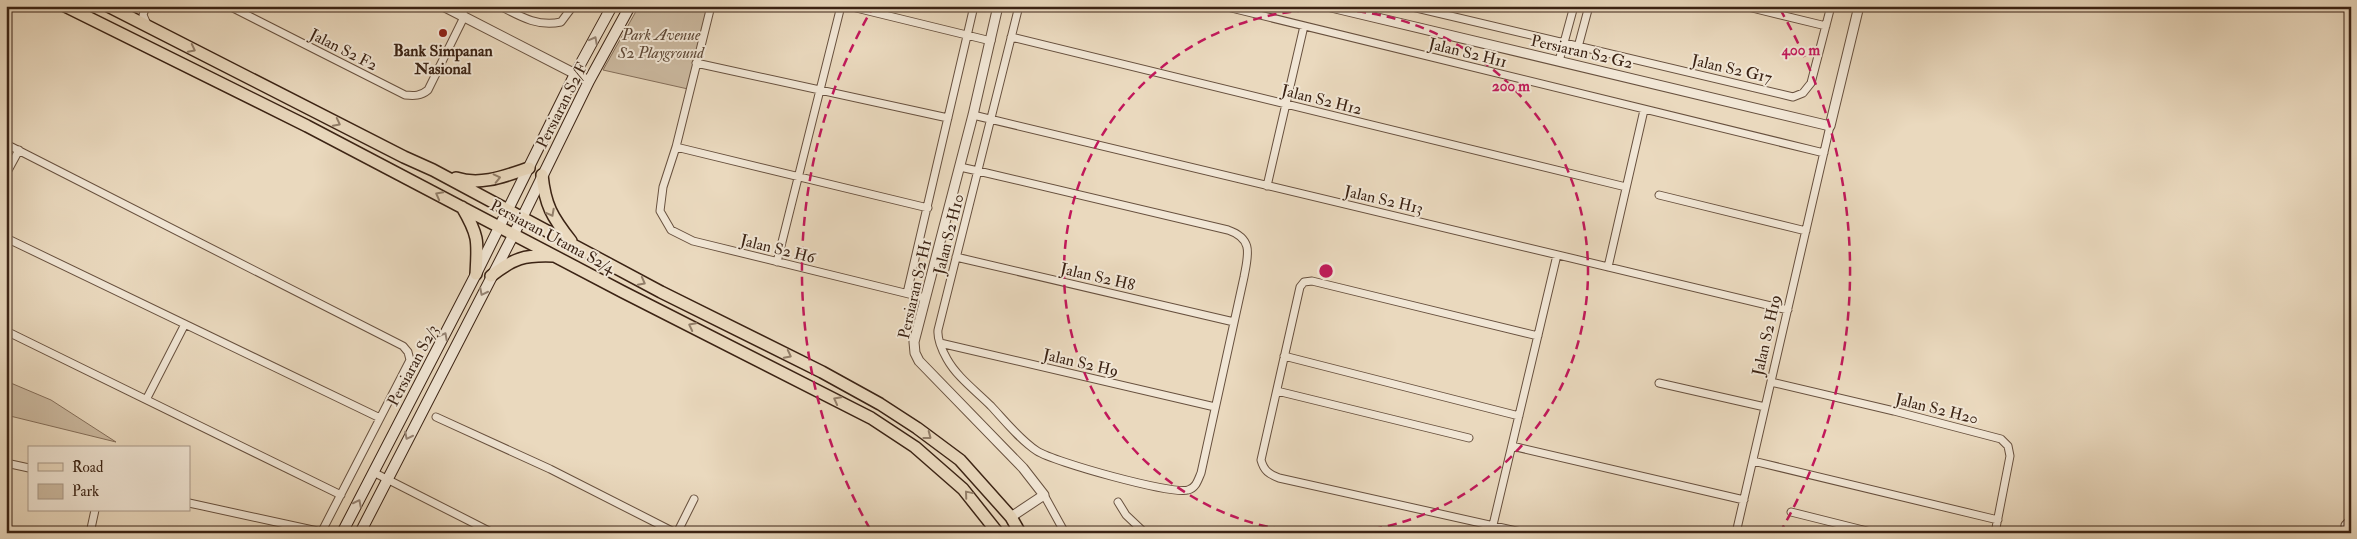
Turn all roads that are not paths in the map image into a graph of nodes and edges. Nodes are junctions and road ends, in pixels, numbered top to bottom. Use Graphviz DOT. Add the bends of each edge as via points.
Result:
graph roads {
  1 [pos="65,6"];
  2 [pos="108,6"];
  3 [pos="229,6"];
  4 [pos="443,6"];
  5 [pos="466,6"];
  6 [pos="500,6"];
  7 [pos="573,6"];
  8 [pos="612,6"];
  9 [pos="630,6"];
  10 [pos="711,6"];
  11 [pos="841,6"];
  12 [pos="848,6"];
  13 [pos="974,6"];
  14 [pos="998,6"];
  15 [pos="1019,6"];
  16 [pos="1223,6"];
  17 [pos="1408,6"];
  18 [pos="1574,6"];
  19 [pos="1589,6"];
  20 [pos="1744,6"];
  21 [pos="1831,6"];
  22 [pos="1859,6"];
  23 [pos="1333,7"];
  24 [pos="145,8"];
  25 [pos="127,16"];
  26 [pos="463,16"];
  27 [pos="1304,26"];
  28 [pos="1826,26"];
  29 [pos="149,27"];
  30 [pos="967,35"];
  31 [pos="1012,37"];
  32 [pos="990,41"];
  33 [pos="1565,44"];
  34 [pos="1578,47"];
  35 [pos="1560,61"];
  36 [pos="696,63"];
  37 [pos="575,74"];
  38 [pos="589,81"];
  39 [pos="820,89"];
  40 [pos="1286,104"];
  41 [pos="1644,110"];
  42 [pos="973,115"];
  43 [pos="948,118"];
  44 [pos="991,120"];
  45 [pos="1830,126"];
  46 [pos="6,144"];
  47 [pos="676,147"];
  48 [pos="19,150"];
  49 [pos="1824,153"];
  50 [pos="960,167"];
  51 [pos="529,168"];
  52 [pos="433,170"];
  53 [pos="978,171"];
  54 [pos="6,174"];
  55 [pos="542,175"];
  56 [pos="799,176"];
  57 [pos="1267,186"];
  58 [pos="1626,188"];
  59 [pos="1659,195"];
  60 [pos="462,206"];
  61 [pos="928,208"];
  62 [pos="507,210"];
  63 [pos="522,218"];
  64 [pos="500,226"];
  65 [pos="1806,231"];
  66 [pos="514,234"];
  67 [pos="6,238"];
  68 [pos="574,245"];
  69 [pos="1557,255"];
  70 [pos="557,256"];
  71 [pos="956,257"];
  72 [pos="777,262"];
  73 [pos="1608,267"];
  74 [pos="476,274"];
  75 [pos="491,276"];
  76 [pos="907,293"];
  77 [pos="925,298"];
  78 [pos="1788,310"];
  79 [pos="1234,322"];
  80 [pos="185,324"];
  81 [pos="6,331"];
  82 [pos="1538,336"];
  83 [pos="940,343"];
  84 [pos="1284,356"];
  85 [pos="1771,382"];
  86 [pos="1659,383"];
  87 [pos="1277,391"];
  88 [pos="147,398"];
  89 [pos="1765,407"];
  90 [pos="1215,408"];
  91 [pos="1519,416"];
  92 [pos="436,417"];
  93 [pos="380,418"];
  94 [pos="1469,438"];
  95 [pos="1512,446"];
  96 [pos="1753,461"];
  97 [pos="6,463"];
  98 [pos="28,468"];
  99 [pos="373,472"];
  100 [pos="386,479"];
  101 [pos="340,495"];
  102 [pos="1044,495"];
  103 [pos="694,499"];
  104 [pos="1744,500"];
  105 [pos="1118,502"];
  106 [pos="190,503"];
  107 [pos="95,512"];
  108 [pos="1791,512"];
  109 [pos="1011,517"];
  110 [pos="1998,520"];
  111 [pos="2351,520"];
  112 [pos="1493,525"];
  113 [pos="322,532"];
  114 [pos="90,533"];
  115 [pos="342,533"];
  116 [pos="360,533"];
  117 [pos="493,533"];
  118 [pos="677,533"];
  119 [pos="998,533"];
  120 [pos="1020,533"];
  121 [pos="1065,533"];
  122 [pos="1145,533"];
  123 [pos="1526,533"];
  124 [pos="1736,533"];
  125 [pos="1875,533"];
  126 [pos="1995,533"];
  127 [pos="2345,533"];
  60 -- 1 [label="main road, Persiaran Utama S2/4, one-way"];
  2 -- 25 [label="main road"];
  3 -- 26 [label="street, Jalan S2 F2" via="411,96 428,90"];
  4 -- 26 [label="street"];
  5 -- 26 [label="street, Jalan S2 F2"];
  6 -- 7 [label="street" via="531,21 548,25 561,22"];
  37 -- 8 [label="main road, Persiaran S2/F, one-way"];
  9 -- 38 [label="main road, Persiaran S2/F"];
  10 -- 36 [label="street, Jalan S2 H6"];
  11 -- 39 [label="street"];
  12 -- 30 [label="street"];
  13 -- 30 [label="street"];
  14 -- 32 [label="street, Persiaran S2 H1"];
  15 -- 31 [label="street, Jalan S2 H10"];
  16 -- 27 [label="street, Jalan S2 H11"];
  17 -- 33 [label="street, Jalan S2 G17"];
  18 -- 33 [label="street"];
  19 -- 34 [label="street"];
  20 -- 28 [label="street"];
  21 -- 28 [label="street, Jalan S2 G17"];
  22 -- 45 [label="street"];
  23 -- 35 [label="street, Persiaran S2 G2"];
  24 -- 25 [label="street" via="136,15"];
  24 -- 29 [label="street" via="144,18"];
  25 -- 29 [label="main road"];
  26 -- 37 [label="street"];
  27 -- 40 [label="street"];
  27 -- 41 [label="street, Jalan S2 H11"];
  28 -- 34 [label="street, Jalan S2 G17" via="1811,83 1803,93 1793,96"];
  29 -- 52 [label="main road, one-way"];
  30 -- 32 [label="street"];
  30 -- 43 [label="street"];
  31 -- 40 [label="street, Jalan S2 H12"];
  31 -- 44 [label="street, Jalan S2 H10"];
  32 -- 42 [label="street, Persiaran S2 H1"];
  33 -- 34 [label="street, Jalan S2 G17"];
  33 -- 35 [label="street"];
  35 -- 45 [label="street, Persiaran S2 G2"];
  36 -- 39 [label="street"];
  36 -- 47 [label="street, Jalan S2 H6"];
  37 -- 38 [label="street"];
  37 -- 51 [label="main road, Persiaran S2/F"];
  38 -- 55 [label="main road, Persiaran S2/F"];
  39 -- 43 [label="street"];
  39 -- 56 [label="street"];
  40 -- 57 [label="street"];
  40 -- 58 [label="street, Jalan S2 H12"];
  41 -- 49 [label="street, Jalan S2 H11"];
  41 -- 58 [label="street"];
  42 -- 44 [label="street, Jalan S2 H13"];
  42 -- 50 [label="street, Persiaran S2 H1"];
  43 -- 61 [label="street"];
  44 -- 53 [label="street, Jalan S2 H10"];
  44 -- 57 [label="street, Jalan S2 H13"];
  45 -- 49 [label="street, Jalan S2 H19"];
  46 -- 48 [label="street"];
  47 -- 56 [label="street"];
  47 -- 72 [label="street, Jalan S2 H6" via="663,187 660,211 671,230 693,241"];
  48 -- 54 [label="street"];
  48 -- 93 [label="street" via="403,346 410,360"];
  49 -- 65 [label="street, Jalan S2 H19"];
  50 -- 53 [label="street"];
  50 -- 77 [label="street, Persiaran S2 H1"];
  52 -- 51 [label="main road, one-way" via="470,182 497,179"];
  51 -- 62 [label="main road, Persiaran S2/F"];
  52 -- 62 [label="main road"];
  53 -- 71 [label="street, Jalan S2 H10"];
  53 -- 79 [label="street, Jalan S2 H10" via="1239,234 1248,254"];
  55 -- 63 [label="main road, Persiaran S2/F"];
  55 -- 68 [label="main road, one-way" via="548,209"];
  56 -- 61 [label="street"];
  56 -- 72 [label="street"];
  57 -- 69 [label="street, Jalan S2 H13"];
  58 -- 73 [label="street"];
  59 -- 65 [label="street"];
  60 -- 64 [label="main road, Persiaran Utama S2/4"];
  60 -- 74 [label="main road" via="475,228 478,244"];
  61 -- 76 [label="street"];
  62 -- 63 [label="main road"];
  62 -- 64 [label="main road, Persiaran S2/3"];
  63 -- 66 [label="main road, Persiaran S2/F"];
  63 -- 68 [label="main road"];
  64 -- 66 [label="main road, Persiaran Utama S2/4"];
  64 -- 74 [label="main road, Persiaran S2/3"];
  65 -- 78 [label="street, Jalan S2 H19"];
  66 -- 70 [label="main road, Persiaran Utama S2/4"];
  66 -- 75 [label="main road, Persiaran S2/F"];
  67 -- 80 [label="street"];
  68 -- 109 [label="main road, one-way" via="822,372 910,423 960,460"];
  69 -- 73 [label="street, Jalan S2 H13"];
  69 -- 82 [label="street"];
  70 -- 75 [label="main road" via="518,258"];
  119 -- 70 [label="main road, Persiaran Utama S2/4, one-way" via="963,489 896,433 827,394"];
  71 -- 79 [label="street, Jalan S2 H8"];
  71 -- 83 [label="street, Jalan S2 H10" via="938,330"];
  72 -- 76 [label="street, Jalan S2 H6"];
  73 -- 78 [label="street, Jalan S2 H13"];
  99 -- 74 [label="main road, Persiaran S2/3, one-way"];
  75 -- 100 [label="main road, Persiaran S2/F, one-way"];
  76 -- 77 [label="street, Jalan S2 H6"];
  77 -- 102 [label="street, Persiaran S2 H1" via="914,342 919,361 1023,468"];
  78 -- 85 [label="street, Jalan S2 H19"];
  79 -- 90 [label="street, Jalan S2 H10"];
  80 -- 88 [label="street"];
  80 -- 93 [label="street"];
  81 -- 88 [label="street"];
  82 -- 84 [label="street" via="1312,281 1304,282 1300,287"];
  82 -- 91 [label="street"];
  83 -- 90 [label="street, Jalan S2 H9"];
  83 -- 90 [label="street, Jalan S2 H10" via="947,360 964,380 1037,451 1057,461 1164,488 1190,490 1198,483"];
  84 -- 87 [label="street"];
  84 -- 91 [label="street"];
  85 -- 89 [label="street, Jalan S2 H19"];
  85 -- 110 [label="street, Jalan S2 H20" via="2001,439 2008,446 2010,456"];
  86 -- 89 [label="street"];
  87 -- 94 [label="street"];
  87 -- 112 [label="street" via="1261,460 1269,474"];
  88 -- 101 [label="street"];
  89 -- 96 [label="street, Jalan S2 H19"];
  91 -- 95 [label="street"];
  92 -- 118 [label="street" via="550,469"];
  93 -- 101 [label="street"];
  95 -- 104 [label="street"];
  95 -- 112 [label="street"];
  96 -- 104 [label="street, Jalan S2 H19"];
  96 -- 110 [label="street"];
  97 -- 98 [label="street"];
  99 -- 100 [label="street"];
  115 -- 99 [label="main road, Persiaran S2/3, one-way"];
  100 -- 116 [label="main road, Persiaran S2/F"];
  100 -- 117 [label="street"];
  101 -- 113 [label="street"];
  102 -- 109 [label="street"];
  102 -- 121 [label="street"];
  103 -- 118 [label="street"];
  104 -- 124 [label="street, Jalan S2 H19"];
  105 -- 122 [label="street" via="1126,515"];
  106 -- 113 [label="street"];
  107 -- 114 [label="street"];
  108 -- 125 [label="street"];
  109 -- 120 [label="main road"];
  110 -- 126 [label="street, Jalan S2 H20"];
  111 -- 127 [label="street" via="2345,525"];
  112 -- 123 [label="street"];
}
